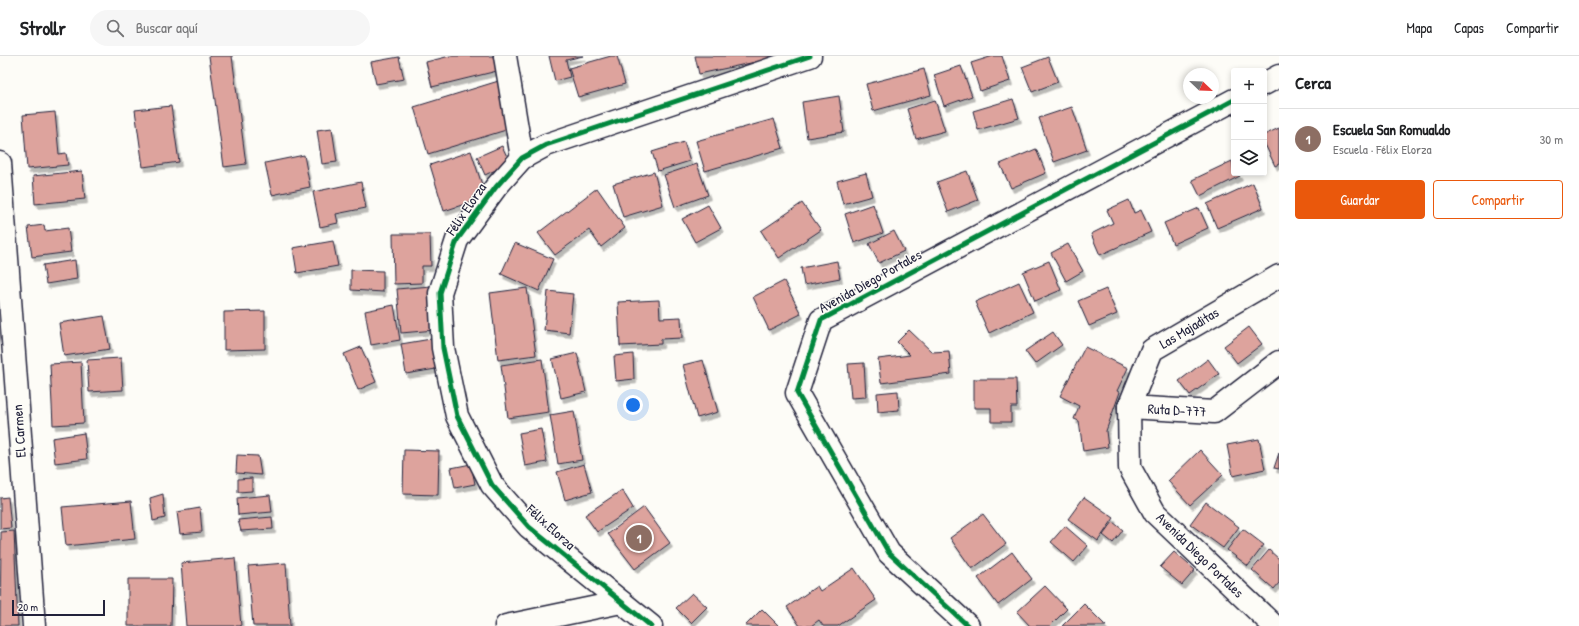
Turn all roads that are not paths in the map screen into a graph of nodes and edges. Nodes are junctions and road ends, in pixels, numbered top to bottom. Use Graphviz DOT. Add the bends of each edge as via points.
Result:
graph roads {
  1 [pos="505,56"];
  2 [pos="810,56"];
  3 [pos="1279,76"];
  4 [pos="1267,82"];
  5 [pos="1231,102"];
  6 [pos="522,158"];
  7 [pos="0,163"];
  8 [pos="1279,276"];
  9 [pos="1279,362"];
  10 [pos="1129,407"];
  11 [pos="621,602"];
  12 [pos="34,626"];
  13 [pos="506,626"];
  14 [pos="651,626"];
  15 [pos="968,626"];
  16 [pos="1274,626"];
  1 -- 6 [label="street"];
  2 -- 6 [label="street, Félix Elorza" via="546,145"];
  3 -- 4 [label="street"];
  5 -- 15 [label="street, Avenida Diego Portales" via="821,320 797,393 889,553"];
  6 -- 11 [label="street, Félix Elorza" via="496,187 457,240 440,293 443,348 457,416 492,485 529,527"];
  7 -- 12 [label="street, El Carmen"];
  8 -- 10 [label="street, Las Majaditas" via="1152,350"];
  9 -- 10 [label="street, Ruta D-777" via="1214,412"];
  10 -- 16 [label="street, Avenida Diego Portales" via="1130,468 1155,513"];
  11 -- 13 [label="street"];
  11 -- 14 [label="street, Félix Elorza"];
}
